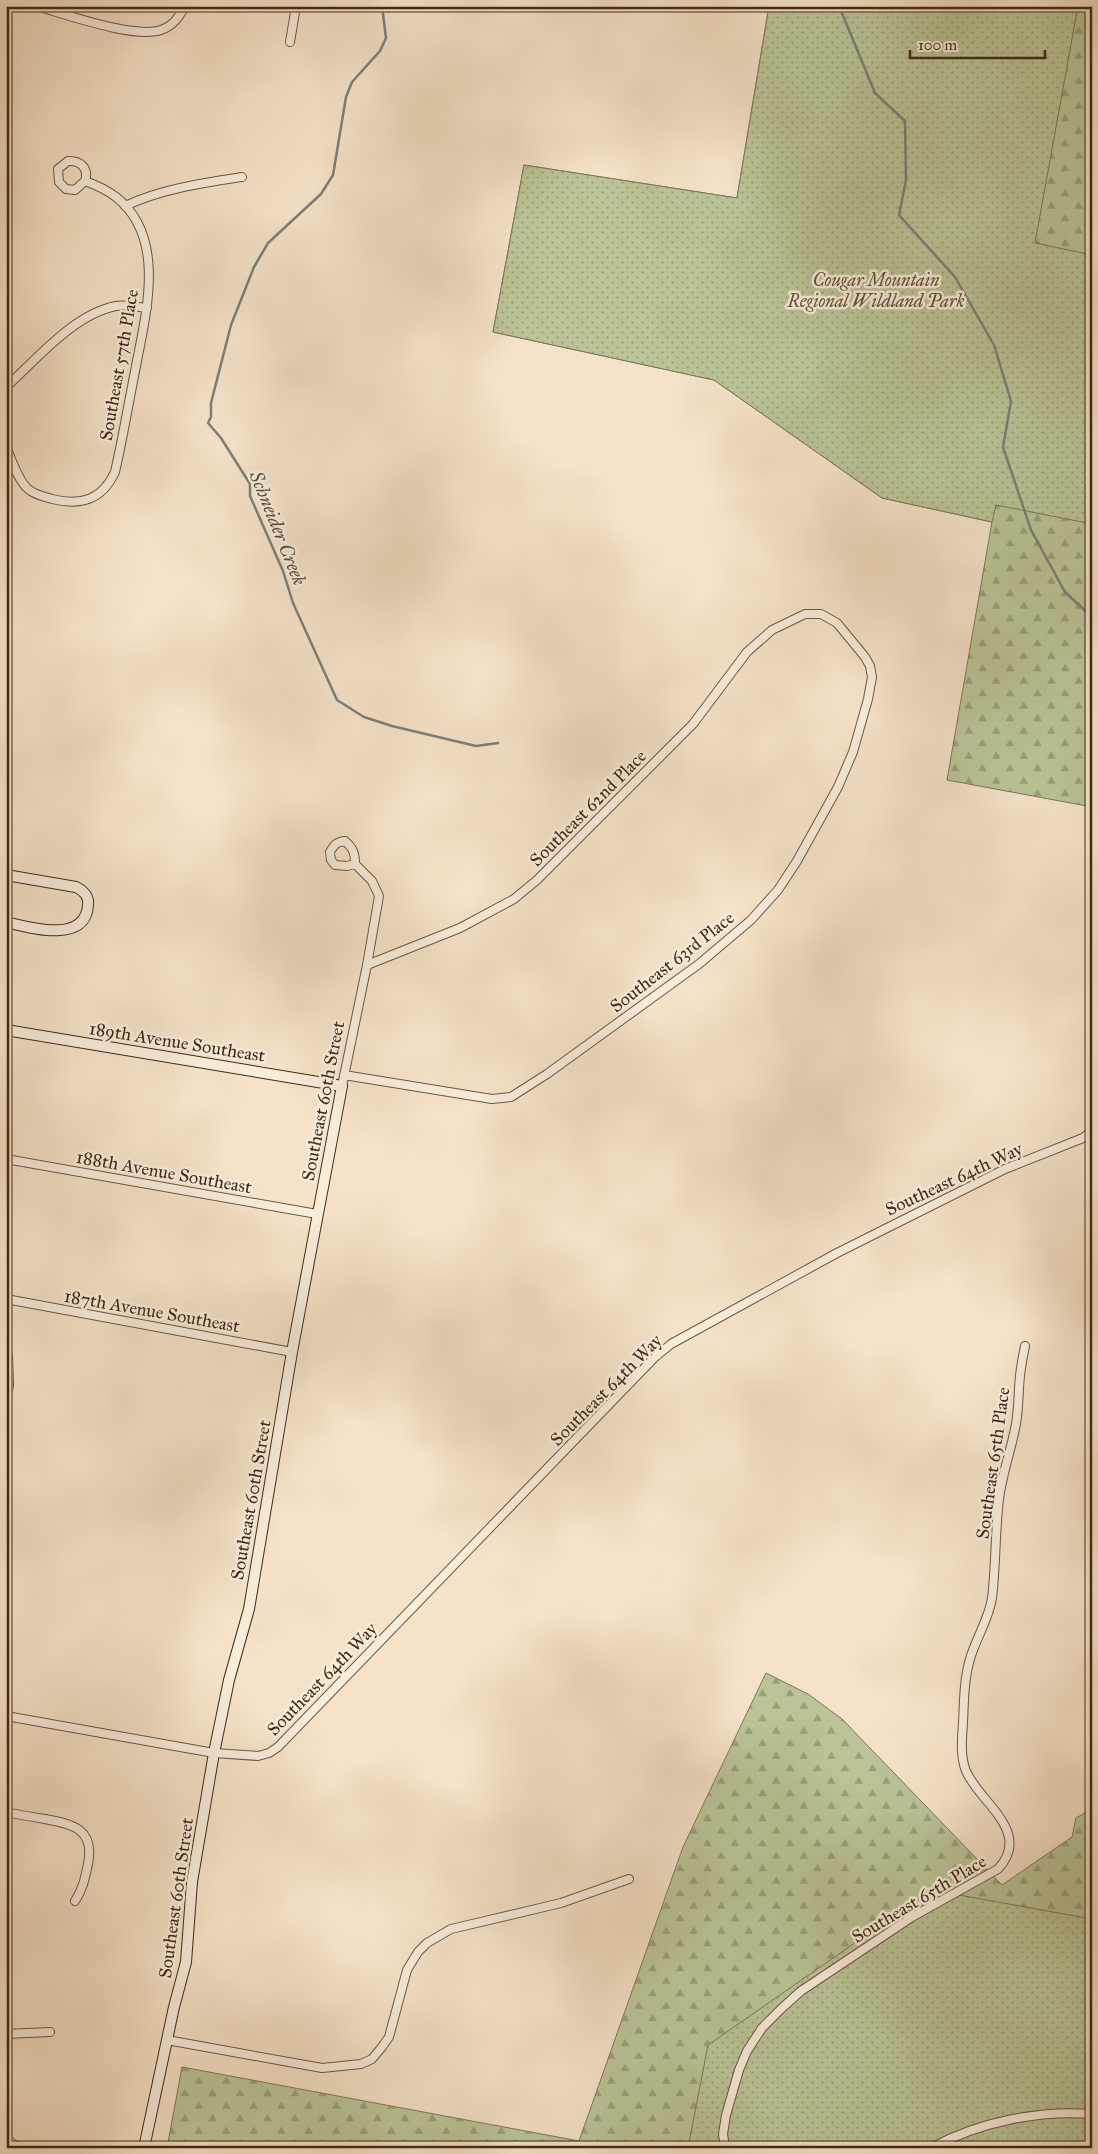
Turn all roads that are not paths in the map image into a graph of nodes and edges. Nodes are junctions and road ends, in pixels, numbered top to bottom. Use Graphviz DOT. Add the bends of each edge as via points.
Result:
graph roads {
  1 [pos="36,6"];
  2 [pos="185,6"];
  3 [pos="296,6"];
  4 [pos="290,42"];
  5 [pos="242,177"];
  6 [pos="85,181"];
  7 [pos="126,206"];
  8 [pos="147,308"];
  9 [pos="6,387"];
  10 [pos="6,447"];
  11 [pos="790,621"];
  12 [pos="355,864"];
  13 [pos="6,874"];
  14 [pos="6,922"];
  15 [pos="367,965"];
  16 [pos="6,1030"];
  17 [pos="343,1081"];
  18 [pos="511,1097"];
  19 [pos="1092,1132"];
  20 [pos="6,1160"];
  21 [pos="317,1214"];
  22 [pos="6,1299"];
  23 [pos="1025,1346"];
  24 [pos="292,1352"];
  25 [pos="8,1355"];
  26 [pos="6,1399"];
  27 [pos="6,1716"];
  28 [pos="214,1753"];
  29 [pos="6,1812"];
  30 [pos="629,1879"];
  31 [pos="75,1901"];
  32 [pos="50,2032"];
  33 [pos="6,2034"];
  34 [pos="167,2040"];
  35 [pos="1092,2114"];
  36 [pos="6,2138"];
  37 [pos="18,2148"];
  38 [pos="144,2148"];
  39 [pos="725,2148"];
  40 [pos="931,2148"];
  1 -- 2 [label="street" via="124,29 151,32 172,24"];
  3 -- 4 [label="street"];
  5 -- 7 [label="street" via="149,196"];
  6 -- 7 [label="street, Southeast 57th Place" via="115,196"];
  7 -- 8 [label="street, Southeast 57th Place" via="136,222 146,252 149,275"];
  8 -- 9 [label="street" via="105,308 82,320"];
  8 -- 10 [label="street, Southeast 57th Place" via="118,460 105,489 78,502 39,495 25,486"];
  11 -- 15 [label="street, Southeast 62nd Place" via="756,643 693,724 514,899 460,928"];
  11 -- 18 [label="street, Southeast 63rd Place" via="812,613 837,623 865,657 872,677 849,761 797,861 778,890 751,920 699,964"];
  12 -- 15 [label="street, Southeast 60th Street" via="372,881 378,896"];
  13 -- 14 [label="street" via="76,887 87,896 88,904 78,926 66,930"];
  15 -- 17 [label="street, Southeast 60th Street"];
  16 -- 17 [label="street, 189th Avenue Southeast"];
  17 -- 18 [label="street, 189th Avenue Southeast" via="492,1099"];
  17 -- 21 [label="street, Southeast 60th Street"];
  19 -- 28 [label="street, Southeast 64th Way" via="1005,1169 837,1252 671,1344 278,1747 258,1756"];
  20 -- 21 [label="street, 188th Avenue Southeast"];
  21 -- 24 [label="street, Southeast 60th Street"];
  22 -- 24 [label="street, 187th Avenue Southeast"];
  23 -- 39 [label="street, Southeast 65th Place" via="1016,1428 999,1500 992,1599 966,1677 962,1742 966,1770 1008,1833 1009,1851 998,1869 912,1917 801,1990 762,2028 736,2078 723,2134"];
  24 -- 28 [label="street, Southeast 60th Street" via="249,1609 229,1680"];
  25 -- 26 [label="street"];
  27 -- 28 [label="street, Southeast 64th Way"];
  28 -- 34 [label="street, Southeast 60th Street" via="192,1882 186,1962"];
  29 -- 31 [label="street" via="68,1823 88,1839 89,1861 84,1883"];
  30 -- 34 [label="street" via="561,1903 451,1929 427,1943 407,1970 388,2037 372,2059 361,2064 322,2068"];
  32 -- 33 [label="street"];
  34 -- 38 [label="street, Southeast 60th Street"];
  35 -- 40 [label="street" via="1058,2112 1025,2117 960,2135"];
  36 -- 37 [label="street"];
}
